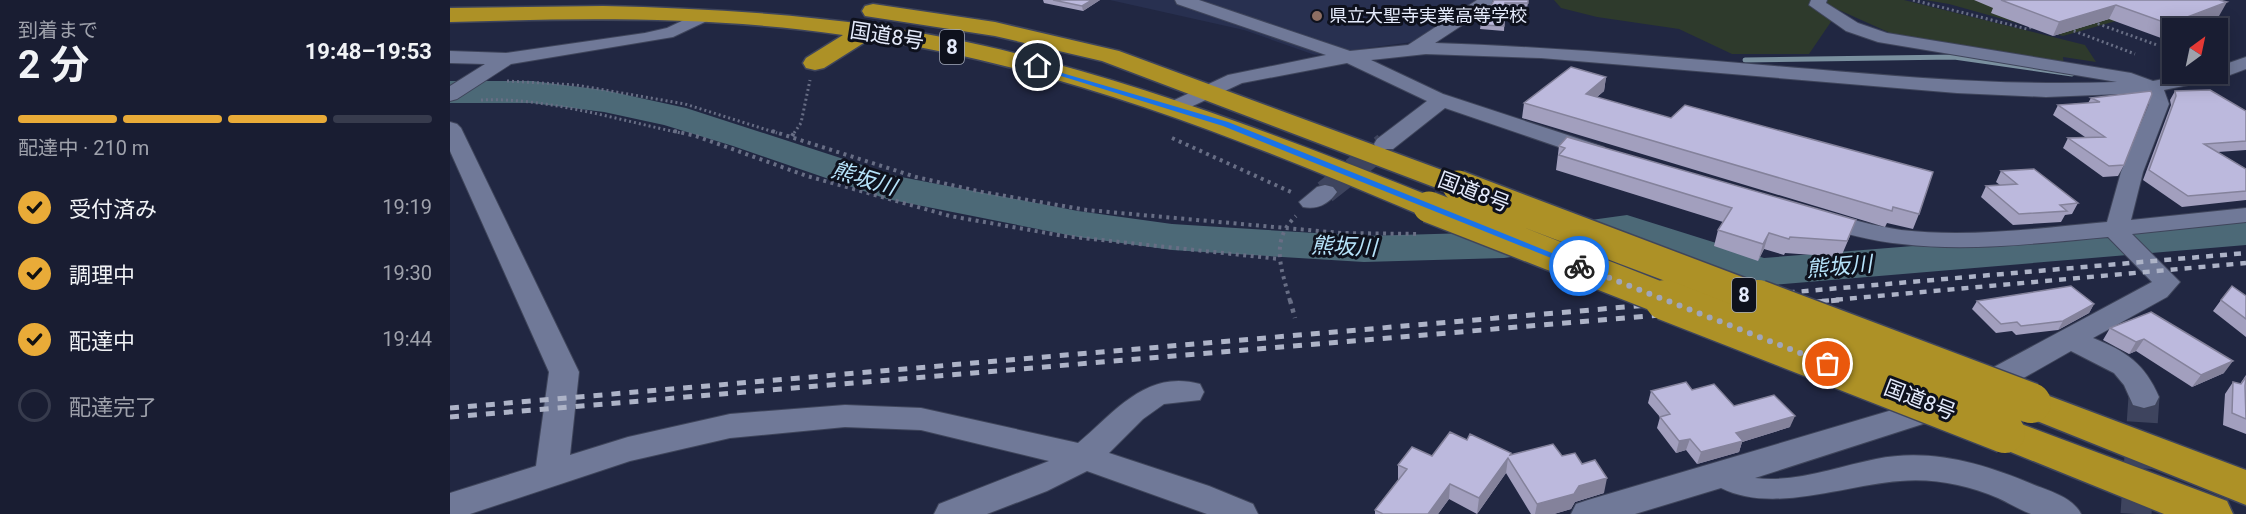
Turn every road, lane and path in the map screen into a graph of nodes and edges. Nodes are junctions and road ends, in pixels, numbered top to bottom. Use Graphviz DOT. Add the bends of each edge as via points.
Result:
graph roads {
  1 [pos="749,0"];
  2 [pos="1183,0"];
  3 [pos="1485,0"];
  4 [pos="1819,0"];
  5 [pos="1913,0"];
  6 [pos="450,15"];
  7 [pos="704,16"];
  8 [pos="2091,21"];
  9 [pos="2042,24"];
  10 [pos="2060,25"];
  11 [pos="2080,25"];
  12 [pos="2069,29"];
  13 [pos="867,31"];
  14 [pos="2157,45"];
  15 [pos="1412,50"];
  16 [pos="2135,54"];
  17 [pos="450,57"];
  18 [pos="1349,57"];
  19 [pos="506,59"];
  20 [pos="814,63"];
  21 [pos="2246,63"];
  22 [pos="472,81"];
  23 [pos="2152,87"];
  24 [pos="1206,91"];
  25 [pos="450,95"];
  26 [pos="472,100"];
  27 [pos="1442,100"];
  28 [pos="1175,107"];
  29 [pos="450,128"];
  30 [pos="792,136"];
  31 [pos="1172,138"];
  32 [pos="1385,144"];
  33 [pos="1615,157"];
  34 [pos="1802,213"];
  35 [pos="2246,214"];
  36 [pos="1427,221"];
  37 [pos="1283,228"];
  38 [pos="2122,238"];
  39 [pos="1279,259"];
  40 [pos="1295,318"];
  41 [pos="2071,340"];
  42 [pos="1190,392"];
  43 [pos="2144,398"];
  44 [pos="2018,418"];
  45 [pos="1084,457"];
  46 [pos="1726,474"];
  47 [pos="551,475"];
  48 [pos="2246,488"];
  49 [pos="450,507"];
  50 [pos="461,514"];
  51 [pos="951,514"];
  52 [pos="1241,514"];
  53 [pos="1588,514"];
  54 [pos="2064,514"];
  55 [pos="2211,514"];
  1 -- 24 [label="highway, 国道8号 / 8" via="913,16 994,29 1110,56"];
  2 -- 18 [label="street"];
  3 -- 15 [label="street"];
  4 -- 23 [label="street" via="1817,5 1833,17 1884,38 2119,77"];
  5 -- 9 [label="path" via="2027,29"];
  6 -- 7 [label="highway, 国道8号 / 8" via="600,12"];
  7 -- 13 [label="highway, 国道8号 / 8"];
  7 -- 19 [label="street" via="673,32"];
  8 -- 14 [label="path"];
  10 -- 12 [label="path"];
  11 -- 12 [label="path"];
  12 -- 16 [label="path"];
  13 -- 20 [label="highway"];
  13 -- 28 [label="highway, 国道8号 / 8" via="1057,71"];
  15 -- 18 [label="street"];
  15 -- 23 [label="street" via="1541,52 2024,90"];
  17 -- 19 [label="street"];
  18 -- 24 [label="street" via="1235,79"];
  18 -- 27 [label="street"];
  19 -- 22 [label="street"];
  20 -- 30 [label="path" via="801,123"];
  21 -- 23 [label="street"];
  22 -- 25 [label="street"];
  22 -- 30 [label="path" via="576,85 641,96 685,104"];
  23 -- 38 [label="street" via="2159,104 2120,207"];
  24 -- 28 [label="street"];
  24 -- 44 [label="highway, 国道8号 / 8, bridge" via="1458,186"];
  26 -- 39 [label="path" via="500,99 551,106 696,136 807,176 950,216 1064,236"];
  27 -- 32 [label="street"];
  27 -- 33 [label="street"];
  28 -- 36 [label="highway, 国道8号 / 8" via="1226,124"];
  29 -- 47 [label="street" via="564,372"];
  30 -- 37 [label="path" via="916,177 982,192 1088,210"];
  31 -- 37 [label="path" via="1318,197"];
  34 -- 38 [label="street" via="1882,236 1938,241"];
  35 -- 38 [label="street"];
  36 -- 37 [label="path" via="1341,233"];
  36 -- 44 [label="highway, 国道8号 / 8, bridge"];
  37 -- 39 [label="path"];
  38 -- 41 [label="street" via="2167,282 2158,291"];
  39 -- 40 [label="path"];
  41 -- 43 [label="street" via="2122,362 2137,377"];
  41 -- 46 [label="street" via="1935,410"];
  42 -- 45 [label="street" via="1159,393"];
  44 -- 48 [label="highway, 国道8号 / 8"];
  44 -- 55 [label="highway, 国道8号 / 8"];
  45 -- 47 [label="street" via="921,419 845,416 730,426 628,449"];
  45 -- 51 [label="street" via="1038,481"];
  45 -- 52 [label="street"];
  46 -- 53 [label="street"];
  46 -- 54 [label="street" via="1747,489 1776,492 1914,467 1957,470 2009,487"];
  47 -- 49 [label="street"];
  49 -- 50 [label="street"];
}
